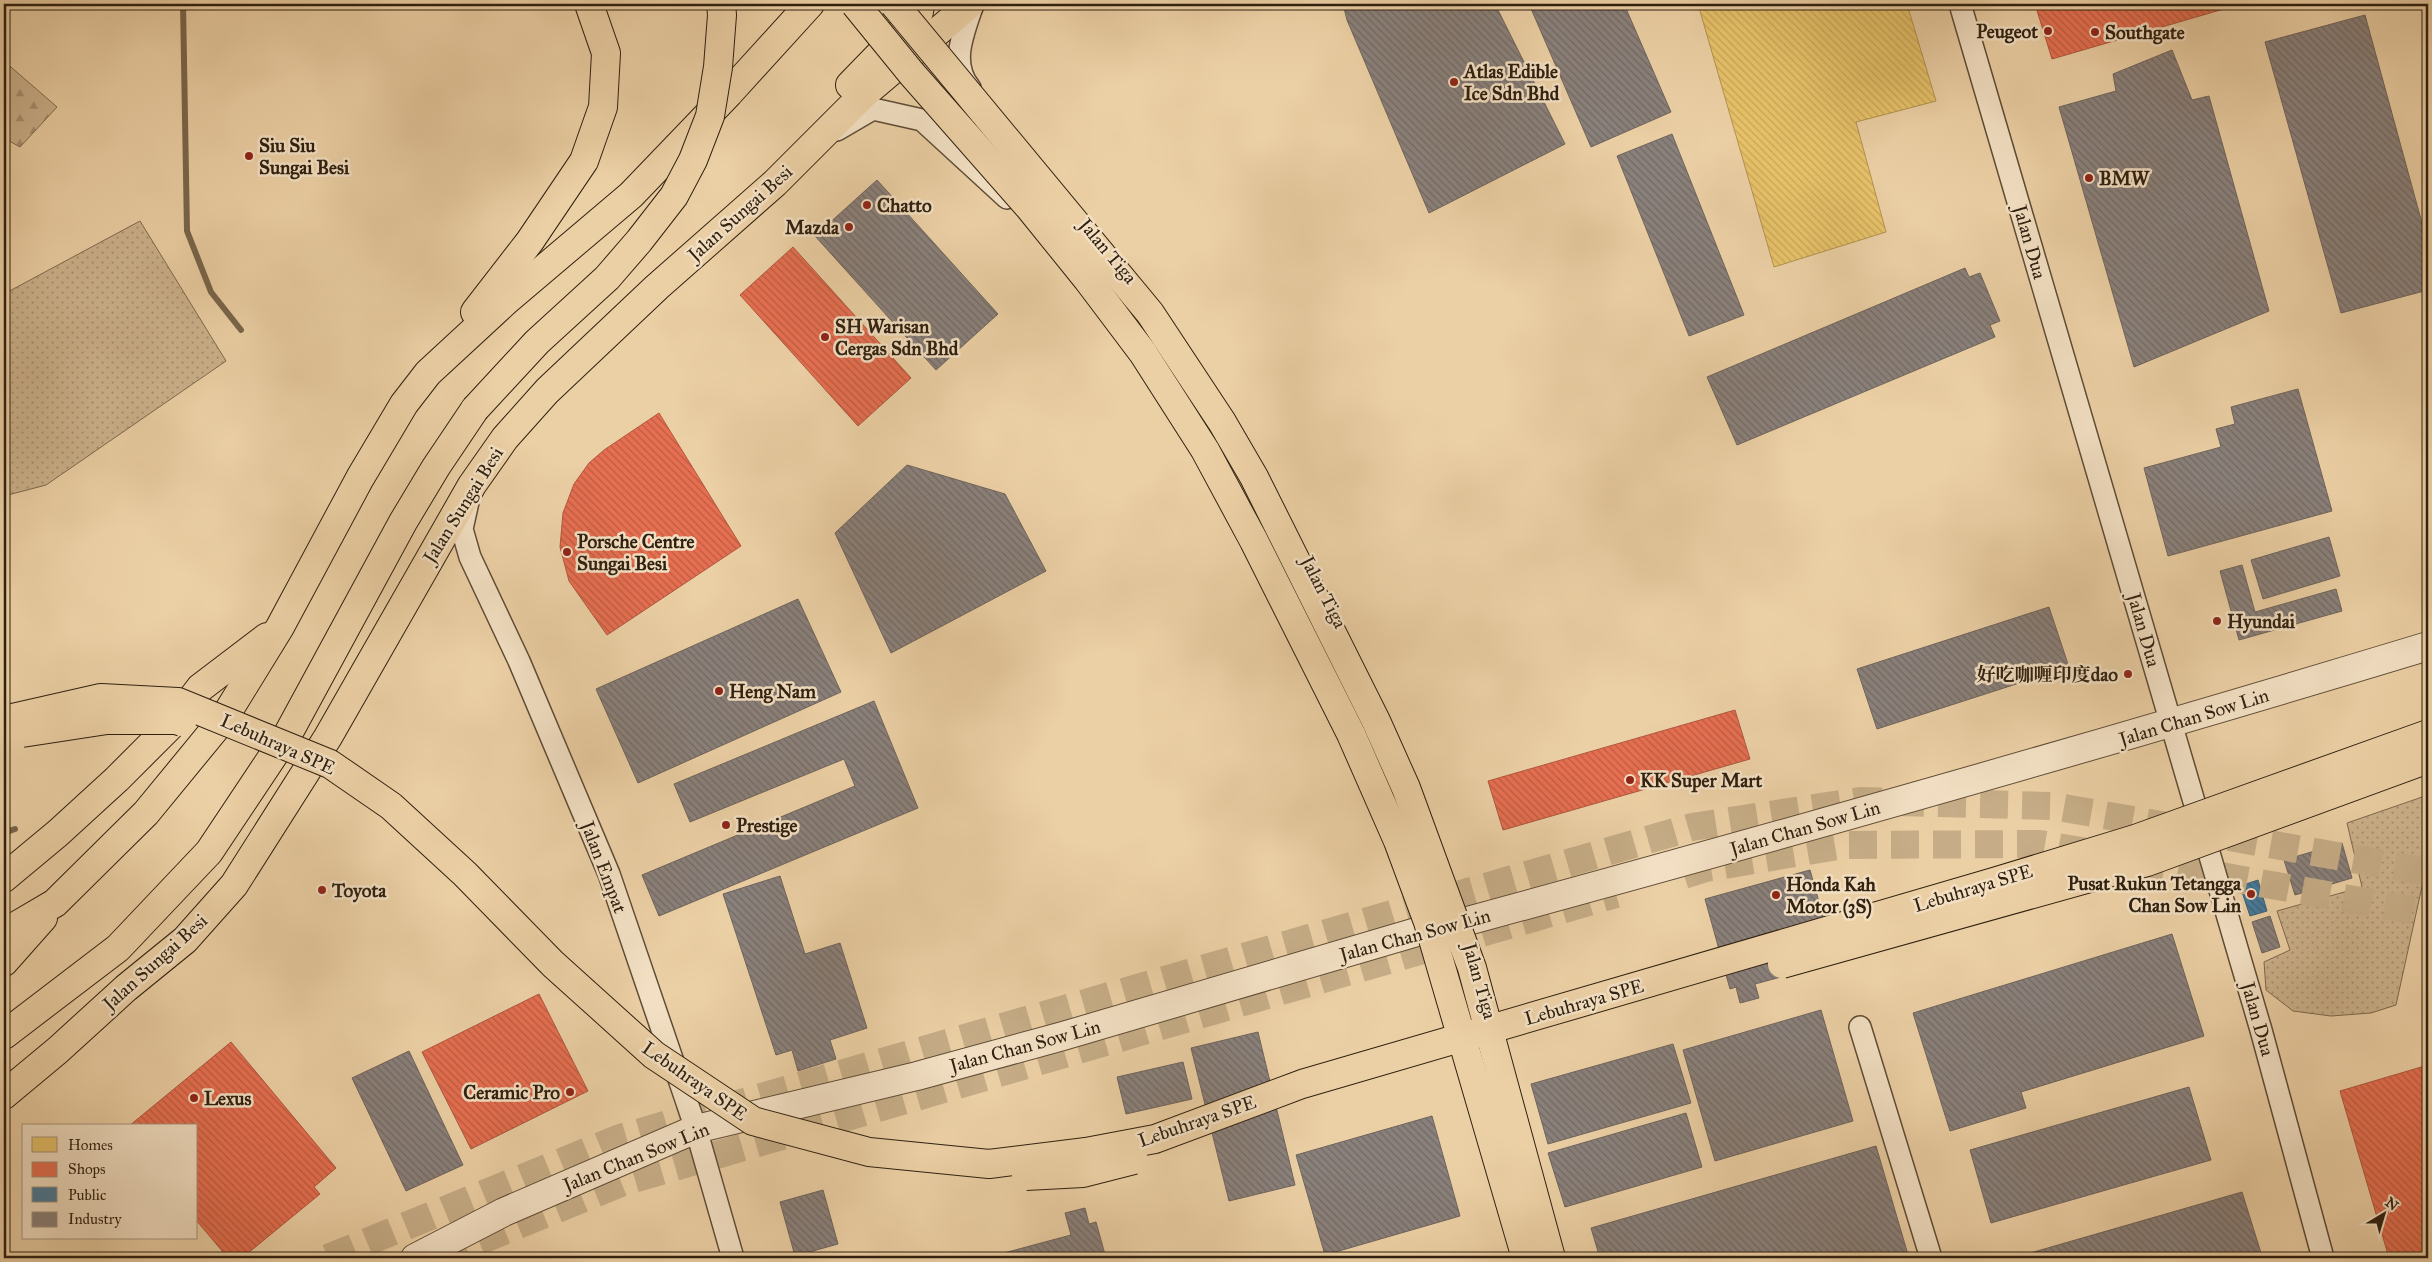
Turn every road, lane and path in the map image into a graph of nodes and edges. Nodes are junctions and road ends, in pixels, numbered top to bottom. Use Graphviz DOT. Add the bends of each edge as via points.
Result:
graph roads {
  1 [pos="589,4"];
  2 [pos="721,4"];
  3 [pos="810,4"];
  4 [pos="830,4"];
  5 [pos="855,4"];
  6 [pos="894,4"];
  7 [pos="920,4"];
  8 [pos="971,4"];
  9 [pos="1960,4"];
  10 [pos="729,93"];
  11 [pos="819,140"];
  12 [pos="657,287"];
  13 [pos="428,373"];
  14 [pos="472,485"];
  15 [pos="280,627"];
  16 [pos="2428,646"];
  17 [pos="4,720"];
  18 [pos="2172,724"];
  19 [pos="2428,734"];
  20 [pos="4,736"];
  21 [pos="2428,759"];
  22 [pos="8,875"];
  23 [pos="55,903"];
  24 [pos="1464,922"];
  25 [pos="1420,932"];
  26 [pos="4,933"];
  27 [pos="4,962"];
  28 [pos="1860,1027"];
  29 [pos="4,1035"];
  30 [pos="58,1050"];
  31 [pos="4,1083"];
  32 [pos="4,1095"];
  33 [pos="696,1129"];
  34 [pos="415,1258"];
  35 [pos="733,1258"];
  36 [pos="1513,1258"];
  37 [pos="1526,1258"];
  38 [pos="1551,1258"];
  39 [pos="1558,1258"];
  40 [pos="1931,1258"];
  41 [pos="2323,1258"];
  1 -- 13 [label="main road" via="606,53 604,107 584,160 530,241"];
  2 -- 29 [label="main road, bridge" via="718,67 710,116 693,160 674,196 607,278 537,342 476,409 403,522 289,732 210,852 118,948"];
  3 -- 10 [label="main road"];
  4 -- 10 [label="main road"];
  5 -- 37 [label="main road, bridge" via="1090,282 1143,353 1205,450 1250,532 1351,734 1398,841 1428,922"];
  6 -- 38 [label="main road, bridge" via="1150,313 1254,477 1376,721 1413,805 1472,968"];
  7 -- 12 [label="main road" via="915,18"];
  8 -- 11 [label="main road, Jalan Sungai Besi" via="864,94"];
  8 -- 24 [label="street, Jalan Tiga" via="958,50 963,79 1130,275 1202,373 1235,425 1334,610 1392,733 1427,817"];
  9 -- 18 [label="street, Jalan Dua"];
  10 -- 13 [label="main road" via="631,195"];
  11 -- 12 [label="main road, Jalan Sungai Besi"];
  11 -- 25 [label="street" via="873,109 922,120 1020,211 1081,284 1194,449 1270,590 1366,784"];
  12 -- 14 [label="main road, Jalan Sungai Besi" via="547,391 506,438"];
  13 -- 15 [label="main road" via="404,404 360,478"];
  14 -- 30 [label="main road, Jalan Sungai Besi" via="328,737 234,885 185,940"];
  14 -- 33 [label="street, Jalan Empat" via="462,530 470,557 609,874"];
  15 -- 22 [label="main road" via="200,688 174,722 123,773 58,834"];
  15 -- 23 [label="main road" via="224,718 146,813"];
  16 -- 18 [label="street, Jalan Chan Sow Lin"];
  17 -- 19 [label="main road, Lebuhraya SPE, bridge" via="101,698 178,702 330,764 391,806 465,874 553,964 654,1054 753,1121 869,1152 989,1164 1086,1152 1155,1139 1302,1084 2135,839"];
  18 -- 24 [label="street, Jalan Chan Sow Lin" via="1813,827"];
  18 -- 41 [label="street, Jalan Dua"];
  20 -- 21 [label="main road, Lebuhraya SPE, bridge" via="107,720 176,720 242,742 382,812 547,976 646,1065 746,1132 869,1166 985,1178 1083,1173 1166,1152 1309,1098 2147,862"];
  23 -- 26 [label="main road"];
  23 -- 27 [label="main road"];
  24 -- 25 [label="street, Jalan Chan Sow Lin"];
  24 -- 39 [label="street, Jalan Tiga"];
  25 -- 33 [label="street, Jalan Chan Sow Lin" via="1054,1039"];
  25 -- 36 [label="street"];
  28 -- 40 [label="street"];
  30 -- 31 [label="main road"];
  30 -- 32 [label="main road"];
  33 -- 34 [label="street, Jalan Chan Sow Lin" via="504,1212"];
  33 -- 35 [label="street, Jalan Empat"];
}
